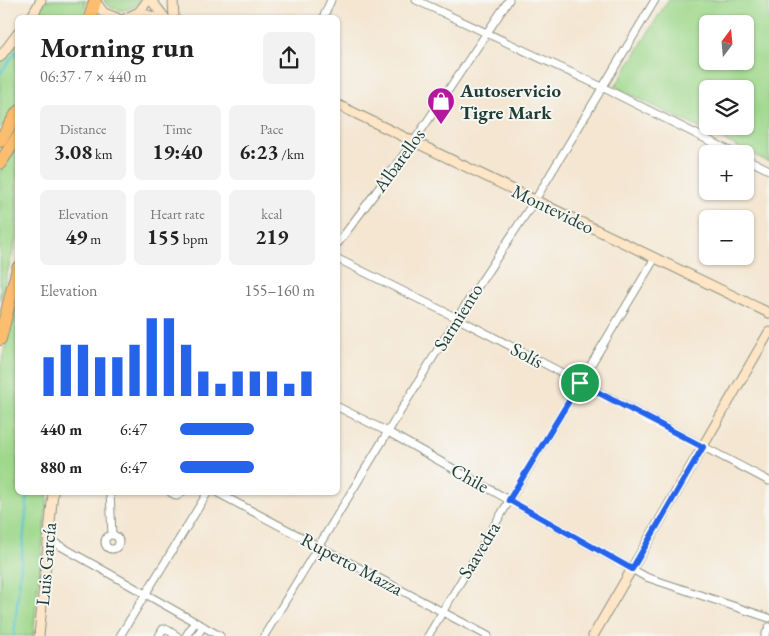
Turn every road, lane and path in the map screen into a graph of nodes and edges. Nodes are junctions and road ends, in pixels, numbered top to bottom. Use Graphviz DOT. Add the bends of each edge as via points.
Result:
graph roads {
  1 [pos="34,0"];
  2 [pos="41,0"];
  3 [pos="150,0"];
  4 [pos="173,0"];
  5 [pos="332,0"];
  6 [pos="416,0"];
  7 [pos="509,0"];
  8 [pos="655,0"];
  9 [pos="94,1"];
  10 [pos="138,12"];
  11 [pos="26,15"];
  12 [pos="33,15"];
  13 [pos="91,15"];
  14 [pos="110,15"];
  15 [pos="132,15"];
  16 [pos="149,15"];
  17 [pos="162,15"];
  18 [pos="174,15"];
  19 [pos="324,15"];
  20 [pos="488,33"];
  21 [pos="15,37"];
  22 [pos="0,56"];
  23 [pos="602,88"];
  24 [pos="340,106"];
  25 [pos="15,117"];
  26 [pos="15,140"];
  27 [pos="0,141"];
  28 [pos="414,141"];
  29 [pos="718,145"];
  30 [pos="754,162"];
  31 [pos="0,163"];
  32 [pos="769,170"];
  33 [pos="535,200"];
  34 [pos="340,240"];
  35 [pos="655,258"];
  36 [pos="340,260"];
  37 [pos="15,279"];
  38 [pos="769,313"];
  39 [pos="457,318"];
  40 [pos="769,332"];
  41 [pos="0,339"];
  42 [pos="580,383"];
  43 [pos="340,408"];
  44 [pos="388,432"];
  45 [pos="703,447"];
  46 [pos="769,480"];
  47 [pos="53,495"];
  48 [pos="110,495"];
  49 [pos="206,495"];
  50 [pos="222,495"];
  51 [pos="509,500"];
  52 [pos="112,535"];
  53 [pos="48,539"];
  54 [pos="319,547"];
  55 [pos="632,569"];
  56 [pos="146,594"];
  57 [pos="442,612"];
  58 [pos="769,618"];
  59 [pos="194,622"];
  60 [pos="203,626"];
  61 [pos="769,627"];
  62 [pos="39,636"];
  63 [pos="120,636"];
  64 [pos="159,636"];
  65 [pos="178,636"];
  66 [pos="186,636"];
  67 [pos="197,636"];
  68 [pos="220,636"];
  69 [pos="264,636"];
  70 [pos="428,636"];
  71 [pos="488,636"];
  72 [pos="593,636"];
  73 [pos="764,636"];
  1 -- 11 [label="street"];
  2 -- 12 [label="street"];
  3 -- 10 [label="street"];
  3 -- 17 [label="street"];
  4 -- 18 [label="street"];
  5 -- 19 [label="street"];
  6 -- 20 [label="street"];
  7 -- 20 [label="street, Albarellos"];
  8 -- 23 [label="street, Sarmiento"];
  9 -- 13 [label="highway"];
  9 -- 14 [label="street"];
  10 -- 15 [label="street"];
  10 -- 16 [label="street"];
  20 -- 23 [label="street"];
  20 -- 28 [label="street, Albarellos"];
  21 -- 22 [label="street"];
  23 -- 29 [label="street"];
  23 -- 33 [label="street, Sarmiento"];
  24 -- 28 [label="street, Montevideo"];
  25 -- 27 [label="highway"];
  26 -- 31 [label="highway"];
  28 -- 33 [label="street, Montevideo"];
  28 -- 34 [label="street, Albarellos"];
  30 -- 32 [label="street"];
  33 -- 35 [label="street, Montevideo"];
  33 -- 39 [label="street, Sarmiento"];
  35 -- 38 [label="street, Montevideo"];
  35 -- 42 [label="street, Saavedra"];
  36 -- 39 [label="street, Solís"];
  37 -- 41 [label="highway"];
  39 -- 42 [label="street, Solís"];
  39 -- 44 [label="street, Sarmiento"];
  40 -- 45 [label="street"];
  42 -- 45 [label="street, Solís"];
  42 -- 51 [label="street, Saavedra"];
  43 -- 44 [label="street, Chile"];
  44 -- 51 [label="street, Chile"];
  44 -- 54 [label="street, Sarmiento"];
  45 -- 46 [label="street, Solís"];
  45 -- 55 [label="street"];
  47 -- 53 [label="street, Luis García"];
  48 -- 52 [label="street"];
  49 -- 56 [label="street"];
  50 -- 54 [label="street, Ruperto Mazza"];
  51 -- 55 [label="street, Chile"];
  51 -- 57 [label="street, Saavedra"];
  53 -- 56 [label="street"];
  53 -- 62 [label="street, Luis García"];
  54 -- 57 [label="street, Ruperto Mazza"];
  54 -- 69 [label="street, Sarmiento"];
  55 -- 58 [label="street, Chile" via="646,577"];
  55 -- 72 [label="street"];
  56 -- 59 [label="street"];
  56 -- 63 [label="street"];
  57 -- 70 [label="street, Saavedra"];
  57 -- 71 [label="street, Ruperto Mazza"];
  59 -- 60 [label="street"];
  59 -- 66 [label="street"];
  60 -- 67 [label="street"];
  60 -- 68 [label="street"];
  61 -- 73 [label="street"];
  64 -- 65 [label="street" via="166,629"];
}
